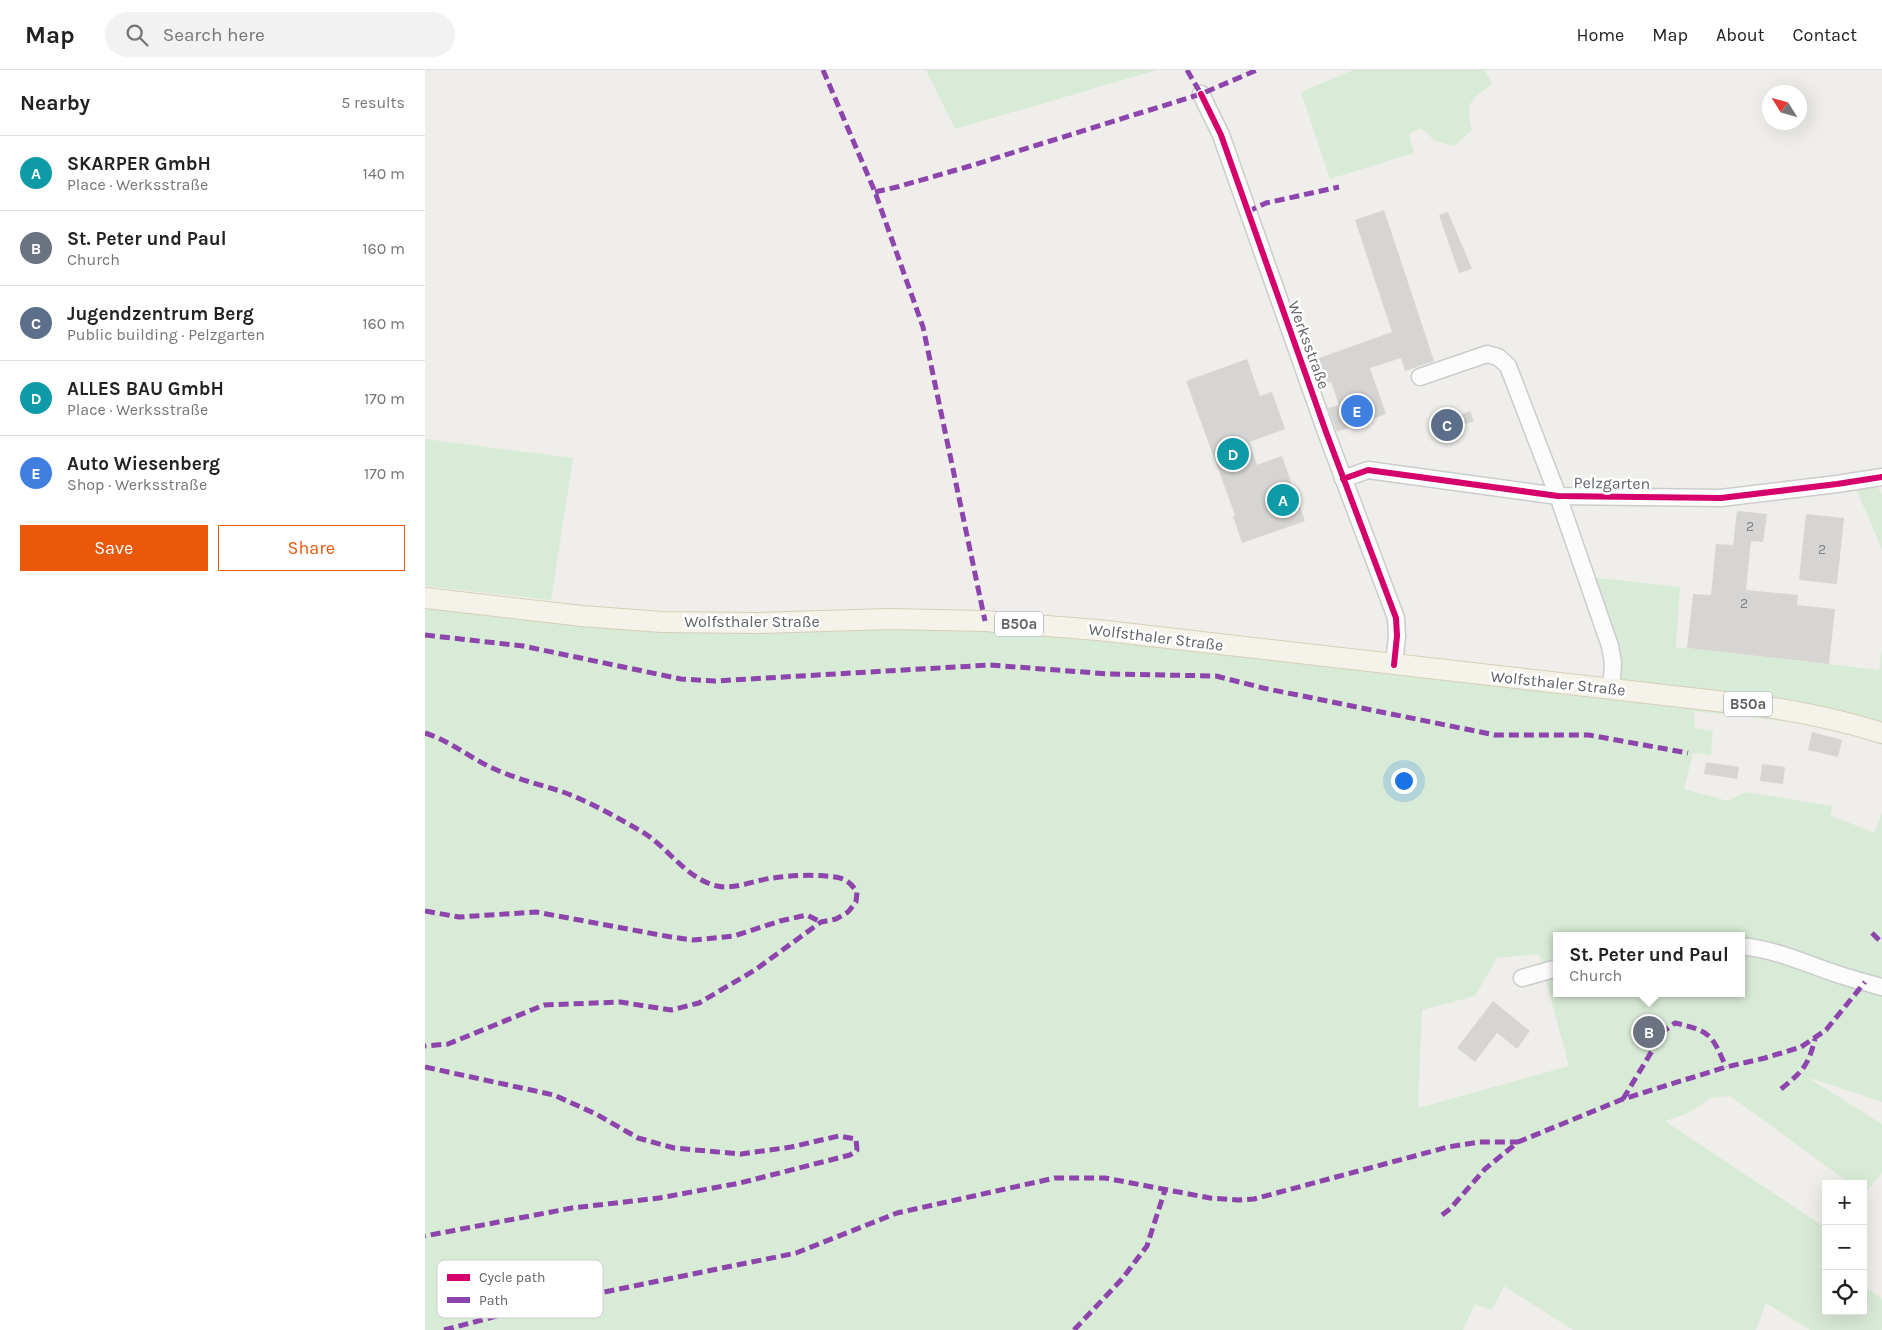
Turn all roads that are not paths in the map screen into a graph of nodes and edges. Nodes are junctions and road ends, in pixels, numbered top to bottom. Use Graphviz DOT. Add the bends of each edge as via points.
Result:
graph roads {
  1 [pos="1201,94"];
  2 [pos="1419,377"];
  3 [pos="1882,477"];
  4 [pos="1343,479"];
  5 [pos="1558,496"];
  6 [pos="425,598"];
  7 [pos="1394,665"];
  8 [pos="1611,688"];
  9 [pos="1882,733"];
  10 [pos="1745,946"];
  11 [pos="1553,969"];
  12 [pos="1523,978"];
  13 [pos="1882,987"];
  1 -- 4 [label="street, Werksstraße" via="1221,135"];
  2 -- 5 [label="street" via="1487,354 1497,357 1507,366"];
  3 -- 5 [label="street, Pelzgarten" via="1721,498"];
  4 -- 5 [label="street, Pelzgarten" via="1368,470"];
  4 -- 7 [label="street, Werksstraße" via="1395,618"];
  5 -- 8 [label="street" via="1610,646 1613,663"];
  6 -- 7 [label="main road, Wolfsthaler Straße / B50a" via="662,622 985,621 1098,630"];
  7 -- 8 [label="main road, Wolfsthaler Straße / B50a"];
  8 -- 9 [label="main road, Wolfsthaler Straße / B50a" via="1807,712"];
  10 -- 13 [label="street" via="1796,958"];
  11 -- 12 [label="street"];
}
